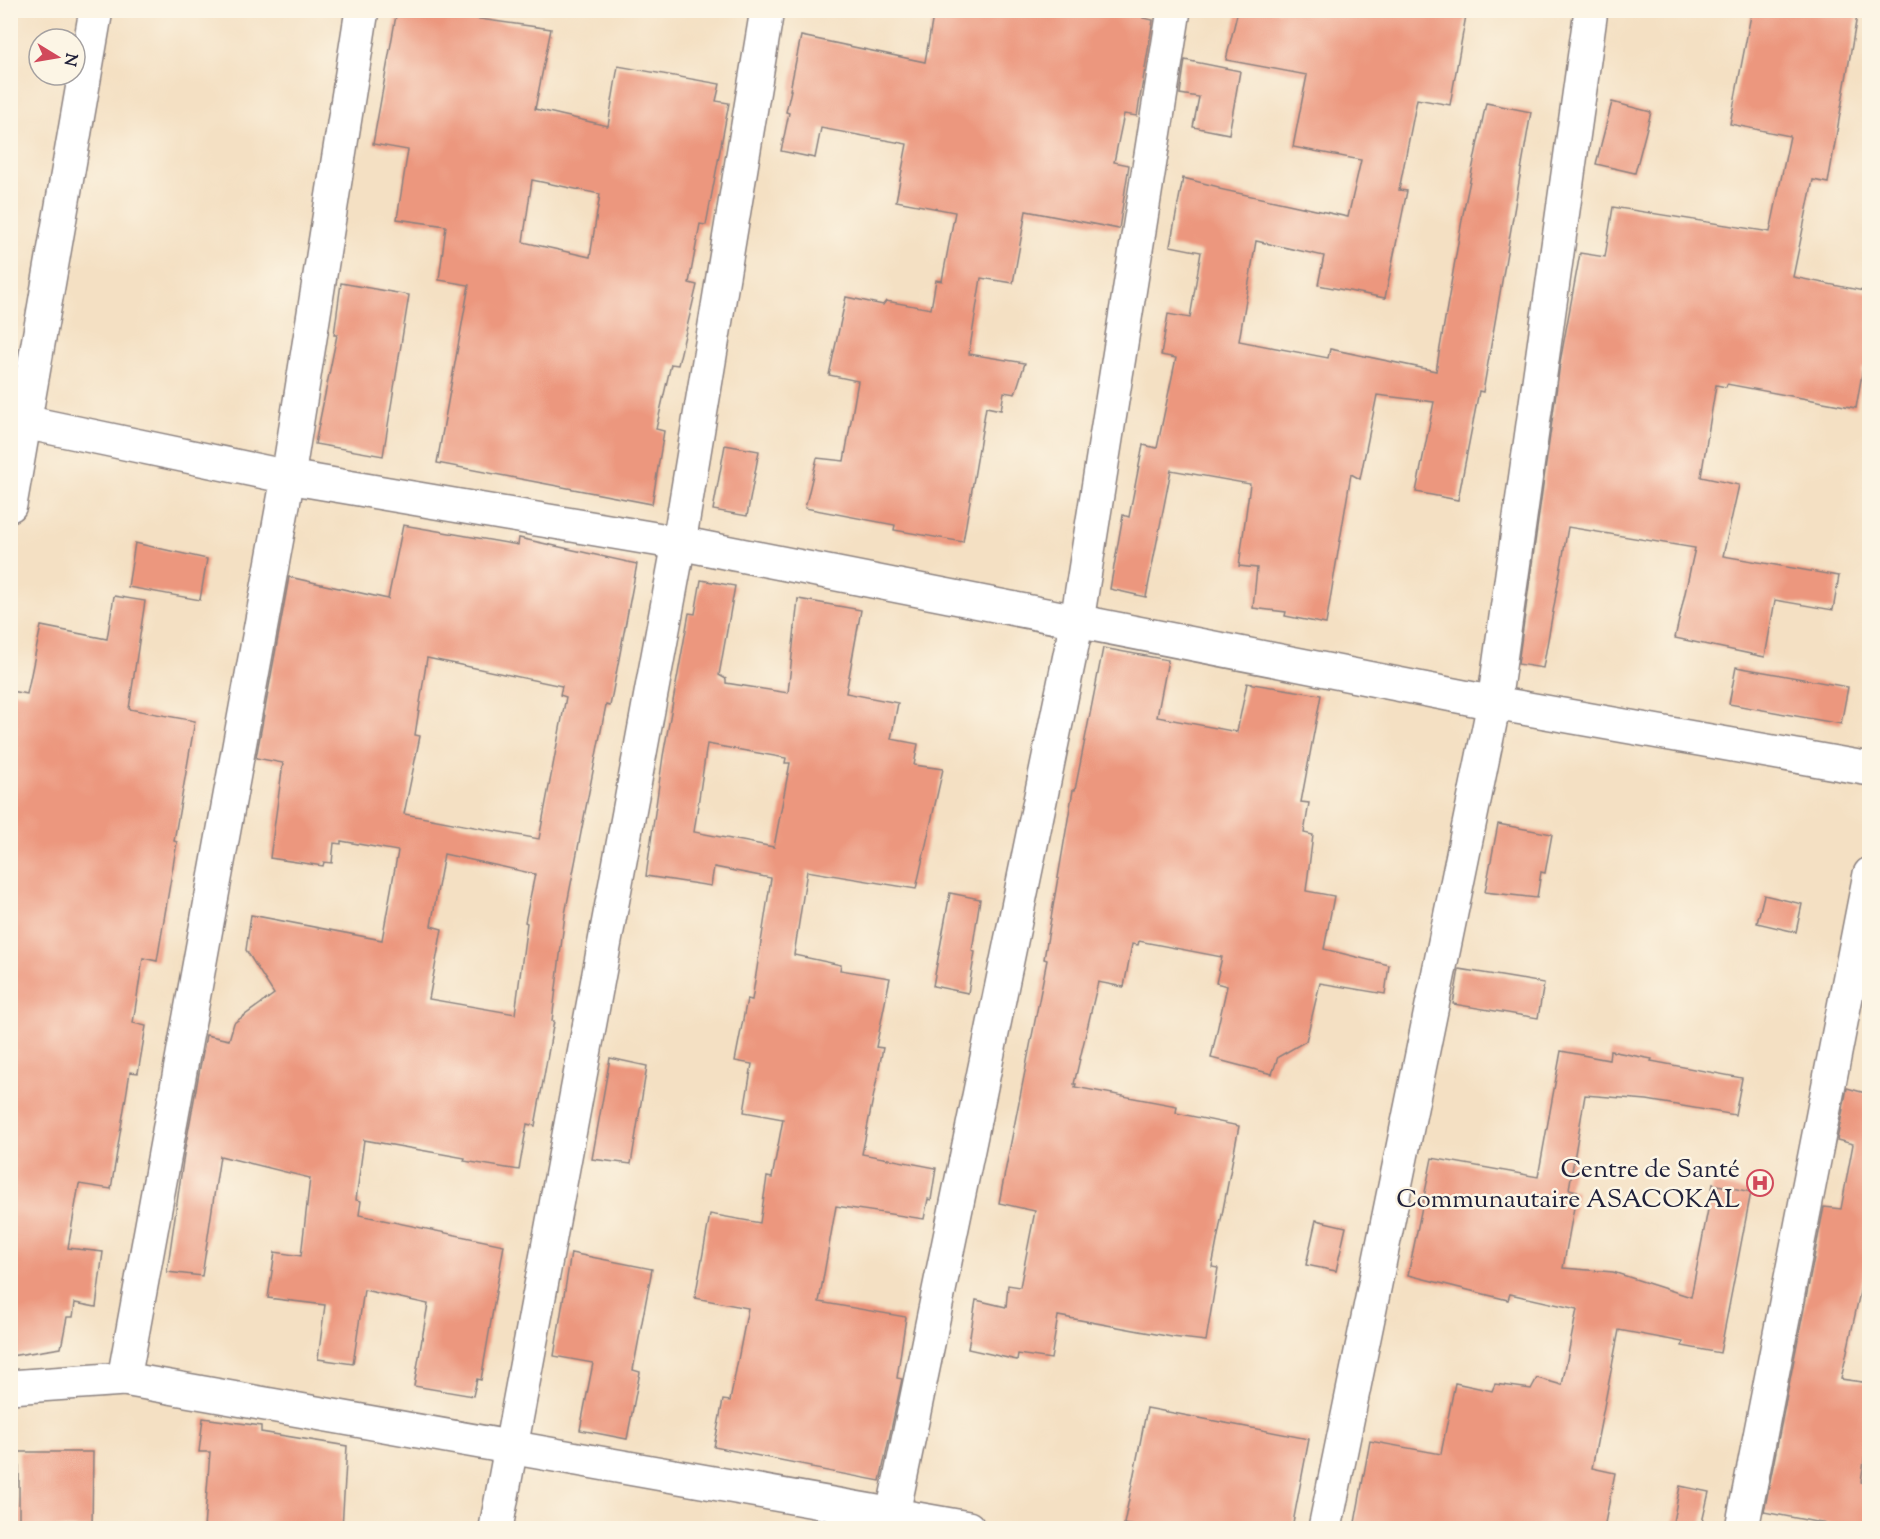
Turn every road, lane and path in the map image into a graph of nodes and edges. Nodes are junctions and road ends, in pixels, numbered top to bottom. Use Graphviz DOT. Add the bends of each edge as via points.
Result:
graph roads {
  1 [pos="96,10"];
  2 [pos="362,10"];
  3 [pos="767,10"];
  4 [pos="1174,10"];
  5 [pos="1591,10"];
  6 [pos="18,420"];
  7 [pos="288,477"];
  8 [pos="10,505"];
  9 [pos="679,543"];
  10 [pos="1077,621"];
  11 [pos="1494,703"];
  12 [pos="1869,770"];
  13 [pos="1869,874"];
  14 [pos="123,1379"];
  15 [pos="10,1387"];
  16 [pos="511,1447"];
  17 [pos="891,1522"];
  18 [pos="496,1528"];
  19 [pos="968,1528"];
  20 [pos="1325,1528"];
  21 [pos="1742,1528"];
  1 -- 6 [label="street"];
  2 -- 7 [label="street"];
  3 -- 9 [label="street"];
  4 -- 10 [label="street"];
  5 -- 11 [label="street"];
  6 -- 7 [label="street"];
  6 -- 8 [label="street"];
  7 -- 9 [label="street"];
  7 -- 14 [label="street"];
  9 -- 10 [label="street"];
  9 -- 16 [label="street"];
  10 -- 11 [label="street"];
  10 -- 17 [label="street"];
  11 -- 12 [label="street"];
  11 -- 20 [label="street"];
  13 -- 21 [label="street"];
  14 -- 15 [label="street"];
  14 -- 16 [label="street"];
  16 -- 17 [label="street"];
  16 -- 18 [label="street"];
  17 -- 19 [label="street"];
}
